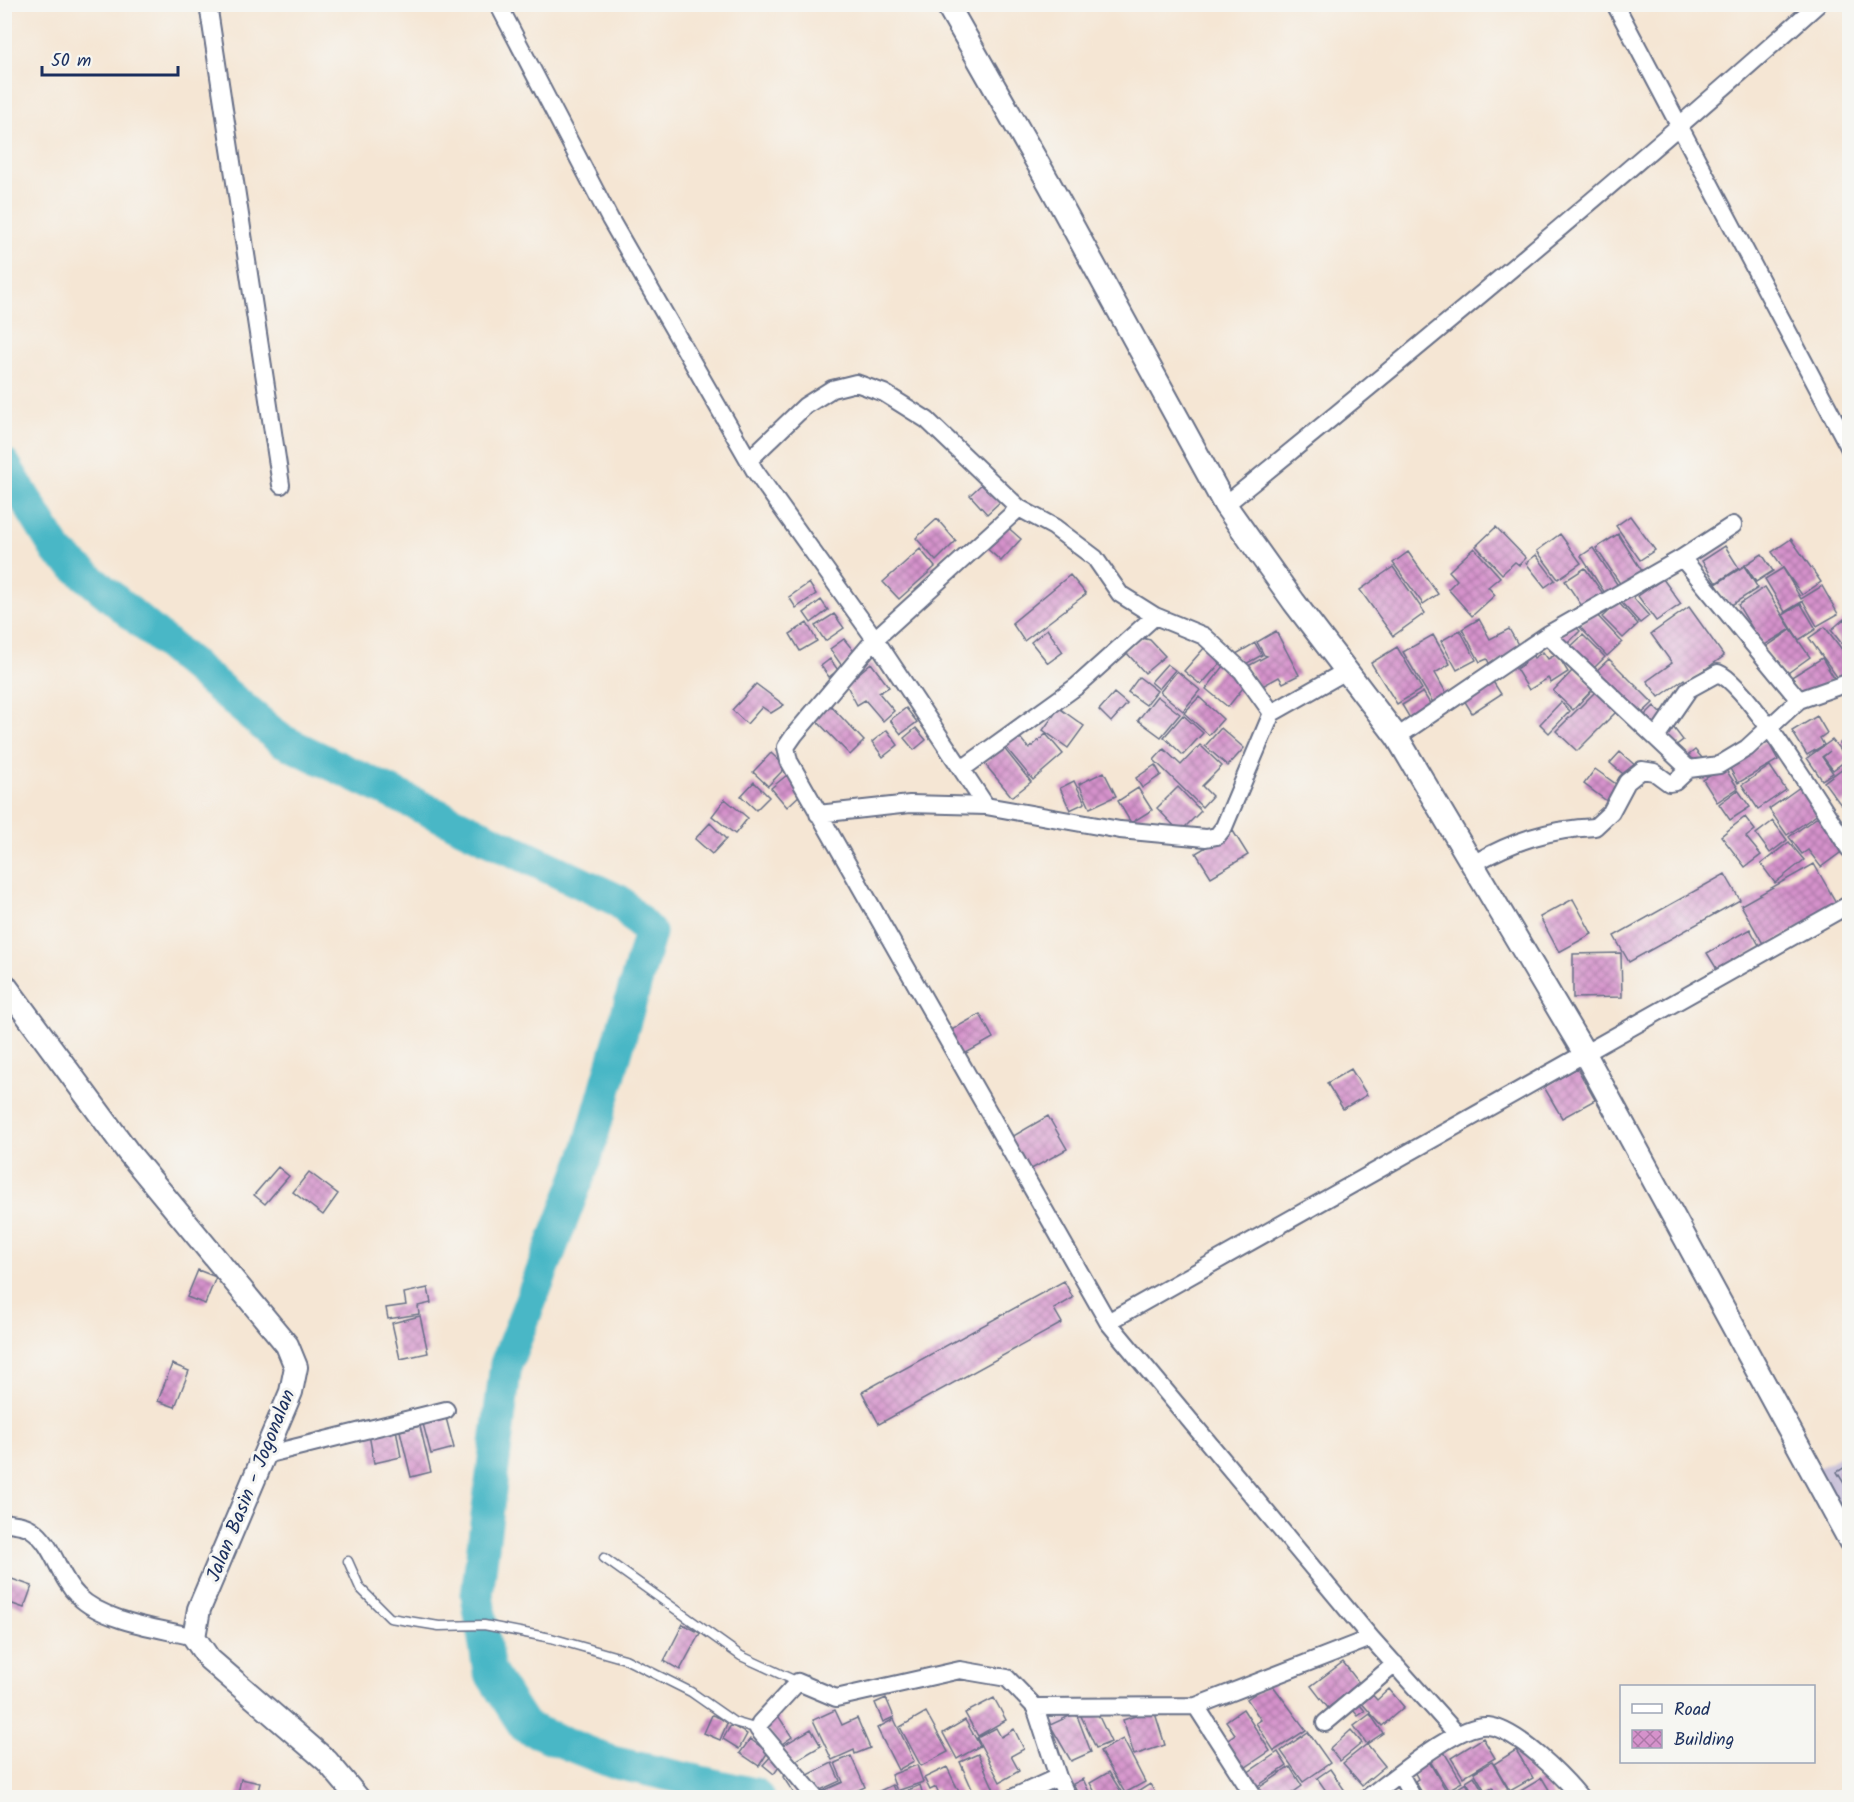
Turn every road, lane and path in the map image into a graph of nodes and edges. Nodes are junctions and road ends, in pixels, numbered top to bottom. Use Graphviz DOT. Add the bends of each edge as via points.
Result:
graph roads {
  1 [pos="208,4"];
  2 [pos="498,4"];
  3 [pos="947,4"];
  4 [pos="1615,4"];
  5 [pos="1818,4"];
  6 [pos="1680,126"];
  7 [pos="1850,449"];
  8 [pos="748,460"];
  9 [pos="281,485"];
  10 [pos="1225,505"];
  11 [pos="1019,508"];
  12 [pos="1733,525"];
  13 [pos="1682,558"];
  14 [pos="1155,616"];
  15 [pos="1547,635"];
  16 [pos="875,639"];
  17 [pos="1346,671"];
  18 [pos="1850,682"];
  19 [pos="1799,700"];
  20 [pos="1272,713"];
  21 [pos="1769,728"];
  22 [pos="1397,737"];
  23 [pos="1656,737"];
  24 [pos="962,769"];
  25 [pos="1689,769"];
  26 [pos="986,806"];
  27 [pos="818,814"];
  28 [pos="1850,850"];
  29 [pos="1473,864"];
  30 [pos="1850,904"];
  31 [pos="4,984"];
  32 [pos="1585,1054"];
  33 [pos="1108,1322"];
  34 [pos="446,1410"];
  35 [pos="265,1455"];
  36 [pos="4,1522"];
  37 [pos="1850,1541"];
  38 [pos="604,1558"];
  39 [pos="348,1561"];
  40 [pos="194,1637"];
  41 [pos="1371,1638"];
  42 [pos="1395,1664"];
  43 [pos="798,1682"];
  44 [pos="1196,1706"];
  45 [pos="1035,1707"];
  46 [pos="1325,1723"];
  47 [pos="758,1729"];
  48 [pos="1456,1733"];
  49 [pos="1400,1774"];
  50 [pos="1058,1777"];
  51 [pos="358,1797"];
  52 [pos="816,1797"];
  53 [pos="1012,1797"];
  54 [pos="1068,1797"];
  55 [pos="1255,1797"];
  56 [pos="1367,1797"];
  57 [pos="1413,1797"];
  58 [pos="1581,1797"];
  1 -- 9 [label="street"];
  2 -- 8 [label="street" via="610,219"];
  3 -- 10 [label="street"];
  4 -- 6 [label="street"];
  5 -- 6 [label="street"];
  6 -- 7 [label="street"];
  6 -- 10 [label="street" via="1432,337"];
  8 -- 11 [label="street" via="805,406 832,388 856,383 884,393 927,420"];
  8 -- 16 [label="street"];
  10 -- 17 [label="street"];
  11 -- 14 [label="street" via="1054,527 1095,558 1120,594"];
  11 -- 16 [label="street"];
  12 -- 13 [label="street"];
  13 -- 15 [label="street"];
  13 -- 19 [label="street"];
  14 -- 20 [label="street" via="1204,636 1242,671"];
  14 -- 24 [label="street" via="1077,686"];
  15 -- 22 [label="street"];
  15 -- 23 [label="street"];
  16 -- 24 [label="street"];
  16 -- 27 [label="street" via="786,747 789,761"];
  17 -- 20 [label="street"];
  17 -- 22 [label="street"];
  18 -- 19 [label="street"];
  19 -- 21 [label="street"];
  20 -- 26 [label="street" via="1217,836 1120,830"];
  21 -- 23 [label="street" via="1729,677 1718,673 1689,689"];
  21 -- 25 [label="street" via="1719,765"];
  21 -- 28 [label="street"];
  22 -- 29 [label="street"];
  23 -- 25 [label="street"];
  24 -- 26 [label="street"];
  25 -- 29 [label="street" via="1669,783 1654,772 1642,770 1627,782 1611,812 1595,827 1531,836"];
  26 -- 27 [label="street" via="910,804"];
  27 -- 33 [label="street"];
  29 -- 32 [label="street"];
  30 -- 32 [label="street"];
  31 -- 35 [label="street, Jalan Basin - Jogonalan" via="128,1152 286,1345 296,1367 291,1392"];
  32 -- 33 [label="street"];
  32 -- 37 [label="street"];
  33 -- 41 [label="street"];
  34 -- 35 [label="street"];
  35 -- 40 [label="street, Jalan Basin - Jogonalan" via="199,1609"];
  36 -- 40 [label="street" via="30,1528 49,1547 78,1596 102,1614"];
  38 -- 43 [label="lane" via="741,1656"];
  39 -- 47 [label="lane" via="360,1588 390,1618 438,1626 484,1625 551,1638 625,1659 691,1692 734,1722"];
  40 -- 51 [label="street" via="208,1659 327,1761"];
  41 -- 42 [label="street"];
  41 -- 44 [label="street"];
  42 -- 46 [label="street"];
  42 -- 48 [label="street"];
  43 -- 45 [label="street" via="836,1698 960,1670 1007,1678"];
  43 -- 47 [label="street"];
  44 -- 45 [label="street"];
  44 -- 55 [label="street"];
  45 -- 50 [label="street"];
  47 -- 52 [label="street"];
  48 -- 49 [label="street"];
  48 -- 58 [label="street" via="1488,1726 1520,1740 1564,1777"];
  49 -- 56 [label="street"];
  49 -- 57 [label="street"];
  50 -- 53 [label="street"];
  50 -- 54 [label="street"];
}
